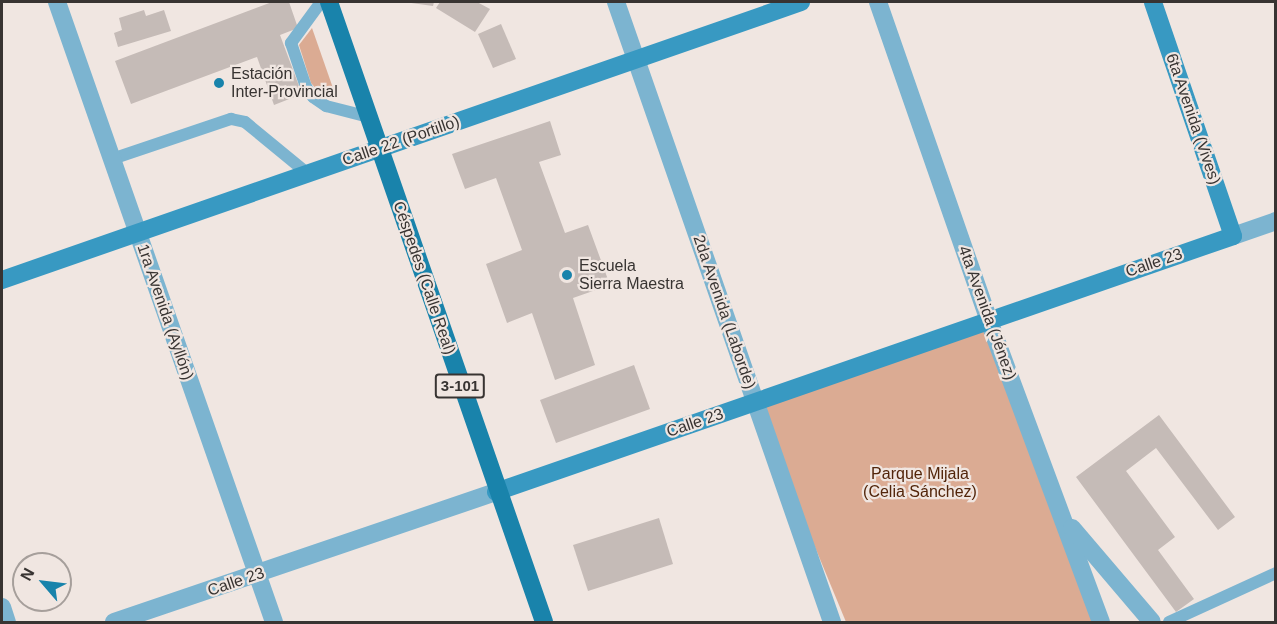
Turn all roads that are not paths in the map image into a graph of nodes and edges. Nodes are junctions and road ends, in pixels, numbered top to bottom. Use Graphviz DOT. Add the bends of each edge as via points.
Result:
graph roads {
  1 [pos="57,2"];
  2 [pos="321,2"];
  3 [pos="329,2"];
  4 [pos="616,2"];
  5 [pos="801,2"];
  6 [pos="878,2"];
  7 [pos="1153,2"];
  8 [pos="636,59"];
  9 [pos="369,117"];
  10 [pos="380,149"];
  11 [pos="112,159"];
  12 [pos="307,173"];
  13 [pos="1275,221"];
  14 [pos="138,234"];
  15 [pos="1233,236"];
  16 [pos="2,280"];
  17 [pos="989,321"];
  18 [pos="755,402"];
  19 [pos="496,492"];
  20 [pos="1063,517"];
  21 [pos="1275,573"];
  22 [pos="258,575"];
  23 [pos="2,607"];
  24 [pos="7,622"];
  25 [pos="114,622"];
  26 [pos="274,622"];
  27 [pos="544,622"];
  28 [pos="832,622"];
  29 [pos="1101,622"];
  30 [pos="1152,622"];
  31 [pos="1169,622"];
  1 -- 11 [label="street, 1ra Avenida (Ayllón)"];
  2 -- 9 [label="lane" via="291,43 306,87 327,106"];
  3 -- 9 [label="main road, Céspedes (Calle Real) / 3-101"];
  4 -- 8 [label="street, 2da Avenida (Laborde)"];
  5 -- 8 [label="main road, Calle 22 (Portillo)"];
  6 -- 17 [label="street, 4ta Avenida (Jénez)"];
  7 -- 15 [label="main road, 6ta Avenida (Vives)"];
  8 -- 10 [label="main road, Calle 22 (Portillo)"];
  8 -- 18 [label="street, 2da Avenida (Laborde)"];
  9 -- 10 [label="main road, Céspedes (Calle Real) / 3-101"];
  10 -- 12 [label="main road, Calle 22 (Portillo)"];
  10 -- 19 [label="main road, Céspedes (Calle Real) / 3-101"];
  11 -- 12 [label="lane" via="231,119 245,122"];
  11 -- 14 [label="street, 1ra Avenida (Ayllón)"];
  12 -- 14 [label="main road, Calle 22 (Portillo)"];
  13 -- 15 [label="street, Calle 23"];
  14 -- 16 [label="main road, Calle 22 (Portillo)"];
  14 -- 22 [label="street, 1ra Avenida (Ayllón)"];
  15 -- 17 [label="main road, Calle 23"];
  17 -- 18 [label="main road, Calle 23"];
  17 -- 20 [label="street, 4ta Avenida (Jénez)"];
  18 -- 19 [label="main road, Calle 23"];
  18 -- 28 [label="street, 2da Avenida (Laborde)"];
  19 -- 22 [label="street, Calle 23"];
  19 -- 27 [label="main road, Céspedes (Calle Real) / 3-101"];
  20 -- 29 [label="street, 4ta Avenida (Jénez)"];
  20 -- 30 [label="street"];
  21 -- 31 [label="lane"];
  22 -- 25 [label="street, Calle 23"];
  22 -- 26 [label="street, 1ra Avenida (Ayllón)"];
  23 -- 24 [label="street"];
}
